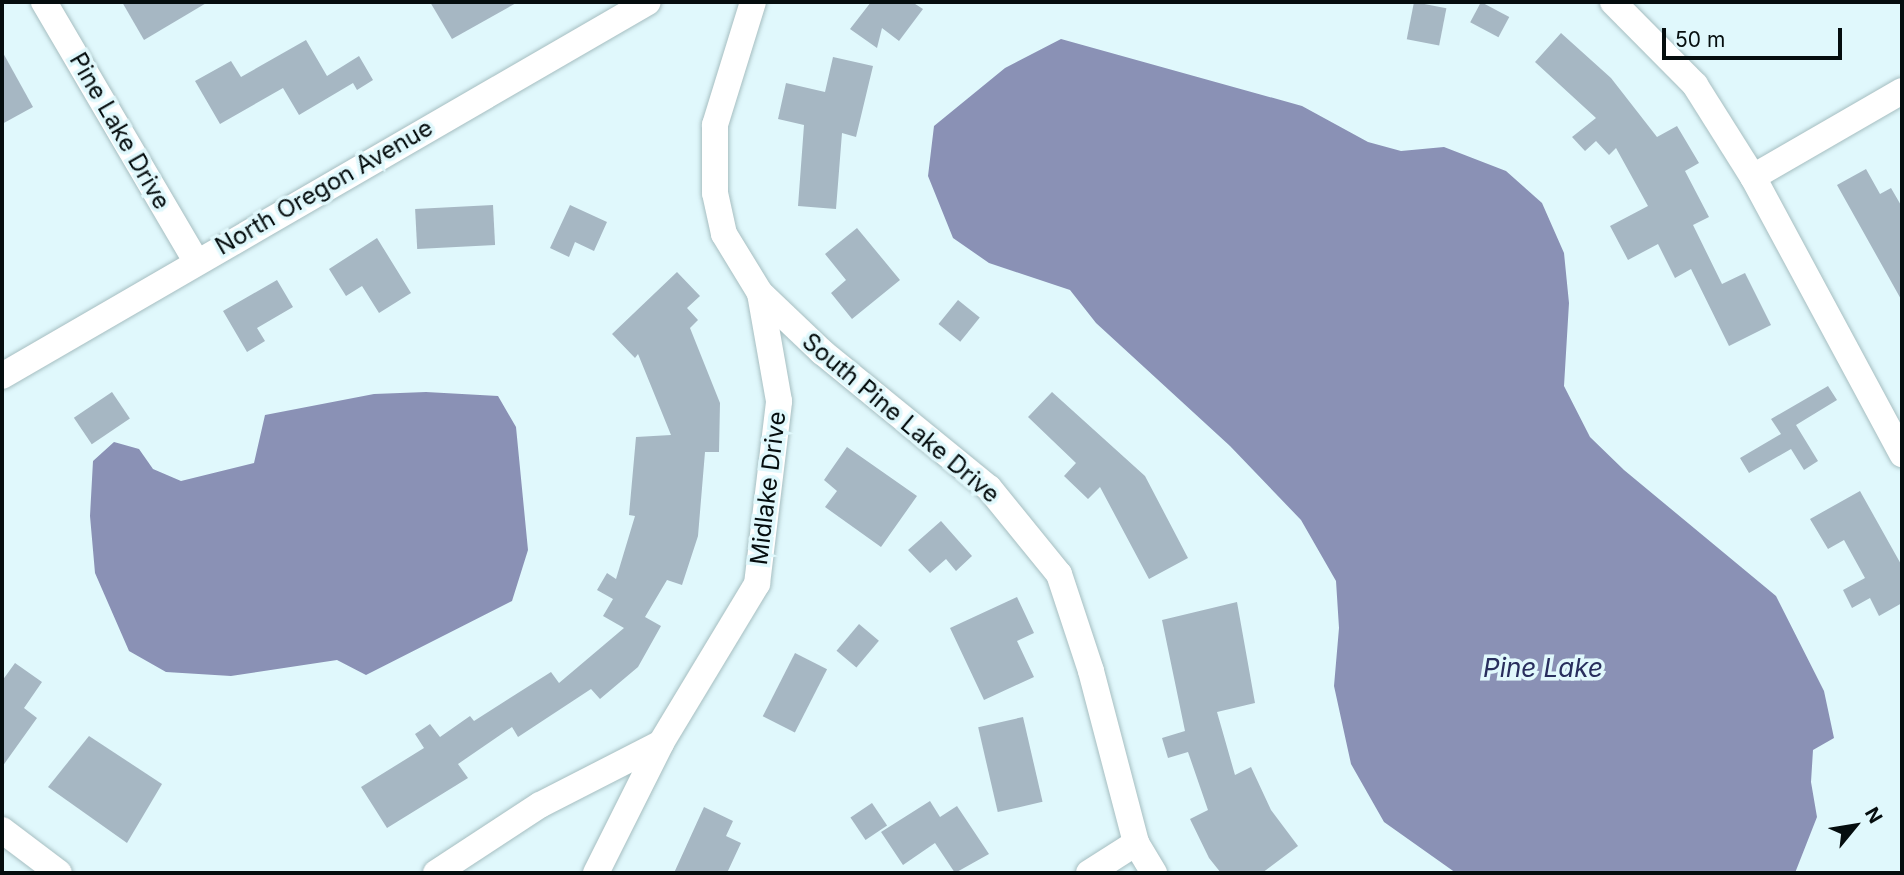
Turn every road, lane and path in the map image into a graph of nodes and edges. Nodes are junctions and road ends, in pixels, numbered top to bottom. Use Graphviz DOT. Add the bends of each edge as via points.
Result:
graph roads {
  1 [pos="44,2"];
  2 [pos="648,2"];
  3 [pos="753,2"];
  4 [pos="1613,2"];
  5 [pos="1902,91"];
  6 [pos="1753,177"];
  7 [pos="196,261"];
  8 [pos="760,293"];
  9 [pos="2,376"];
  10 [pos="1902,454"];
  11 [pos="661,743"];
  12 [pos="2,830"];
  13 [pos="1136,843"];
  14 [pos="59,873"];
  15 [pos="436,873"];
  16 [pos="597,873"];
  17 [pos="1089,873"];
  18 [pos="1154,873"];
  1 -- 7 [label="street, Pine Lake Drive"];
  2 -- 7 [label="street, North Oregon Avenue"];
  3 -- 8 [label="street, South Pine Lake Drive" via="715,125 715,193 724,234"];
  4 -- 6 [label="street" via="1695,85"];
  5 -- 6 [label="street"];
  6 -- 10 [label="street"];
  7 -- 9 [label="street, North Oregon Avenue"];
  8 -- 11 [label="street, Midlake Drive" via="779,401 757,584"];
  8 -- 13 [label="street, South Pine Lake Drive" via="822,352 989,488 1059,574 1091,671"];
  11 -- 15 [label="street" via="540,805"];
  11 -- 16 [label="street, Midlake Drive"];
  12 -- 14 [label="street"];
  13 -- 17 [label="street"];
  13 -- 18 [label="street, South Pine Lake Drive"];
}
